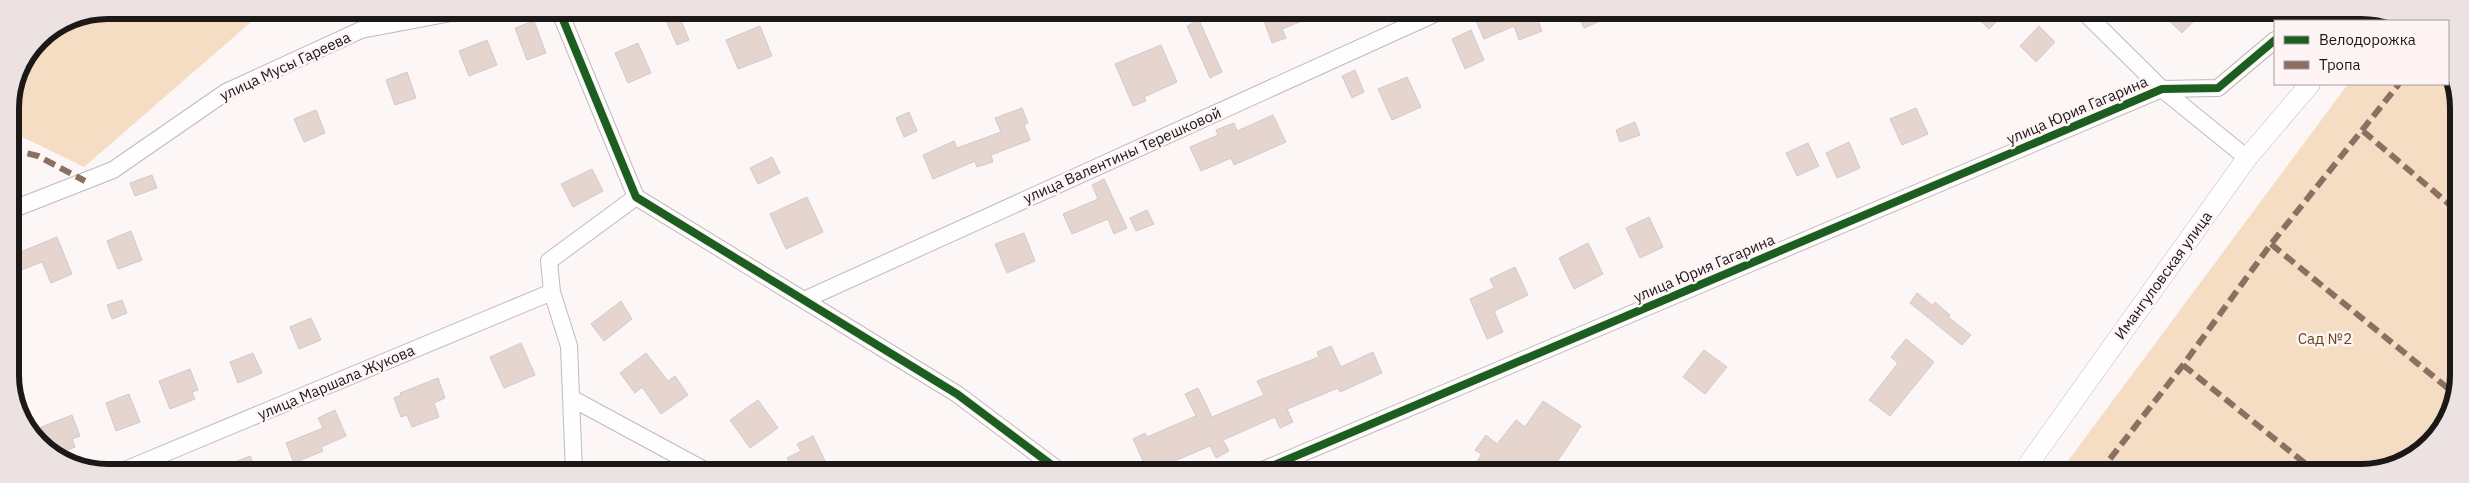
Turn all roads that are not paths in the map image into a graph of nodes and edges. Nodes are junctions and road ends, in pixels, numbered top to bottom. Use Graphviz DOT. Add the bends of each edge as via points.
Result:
graph roads {
  1 [pos="418,19"];
  2 [pos="563,19"];
  3 [pos="1420,19"];
  4 [pos="2091,19"];
  5 [pos="2274,41"];
  6 [pos="2309,85"];
  7 [pos="2162,89"];
  8 [pos="2247,158"];
  9 [pos="636,197"];
  10 [pos="19,207"];
  11 [pos="552,292"];
  12 [pos="804,300"];
  13 [pos="573,399"];
  14 [pos="139,464"];
  15 [pos="574,464"];
  16 [pos="693,464"];
  17 [pos="1050,464"];
  18 [pos="1277,464"];
  19 [pos="2028,464"];
  1 -- 10 [label="street, улица Мусы Гареева" via="360,30 226,92 113,170"];
  2 -- 9 [label="street"];
  3 -- 12 [label="street, улица Валентины Терешковой"];
  4 -- 7 [label="street"];
  5 -- 7 [label="street" via="2218,88"];
  6 -- 8 [label="street, Имангуловская улица"];
  7 -- 8 [label="street"];
  7 -- 18 [label="street, улица Юрия Гагарина"];
  8 -- 19 [label="street, Имангуловская улица"];
  9 -- 11 [label="street" via="548,262"];
  9 -- 12 [label="street"];
  11 -- 13 [label="street" via="569,346"];
  11 -- 14 [label="street, улица Маршала Жукова"];
  12 -- 17 [label="street" via="958,394"];
  13 -- 15 [label="street"];
  13 -- 16 [label="street"];
}
